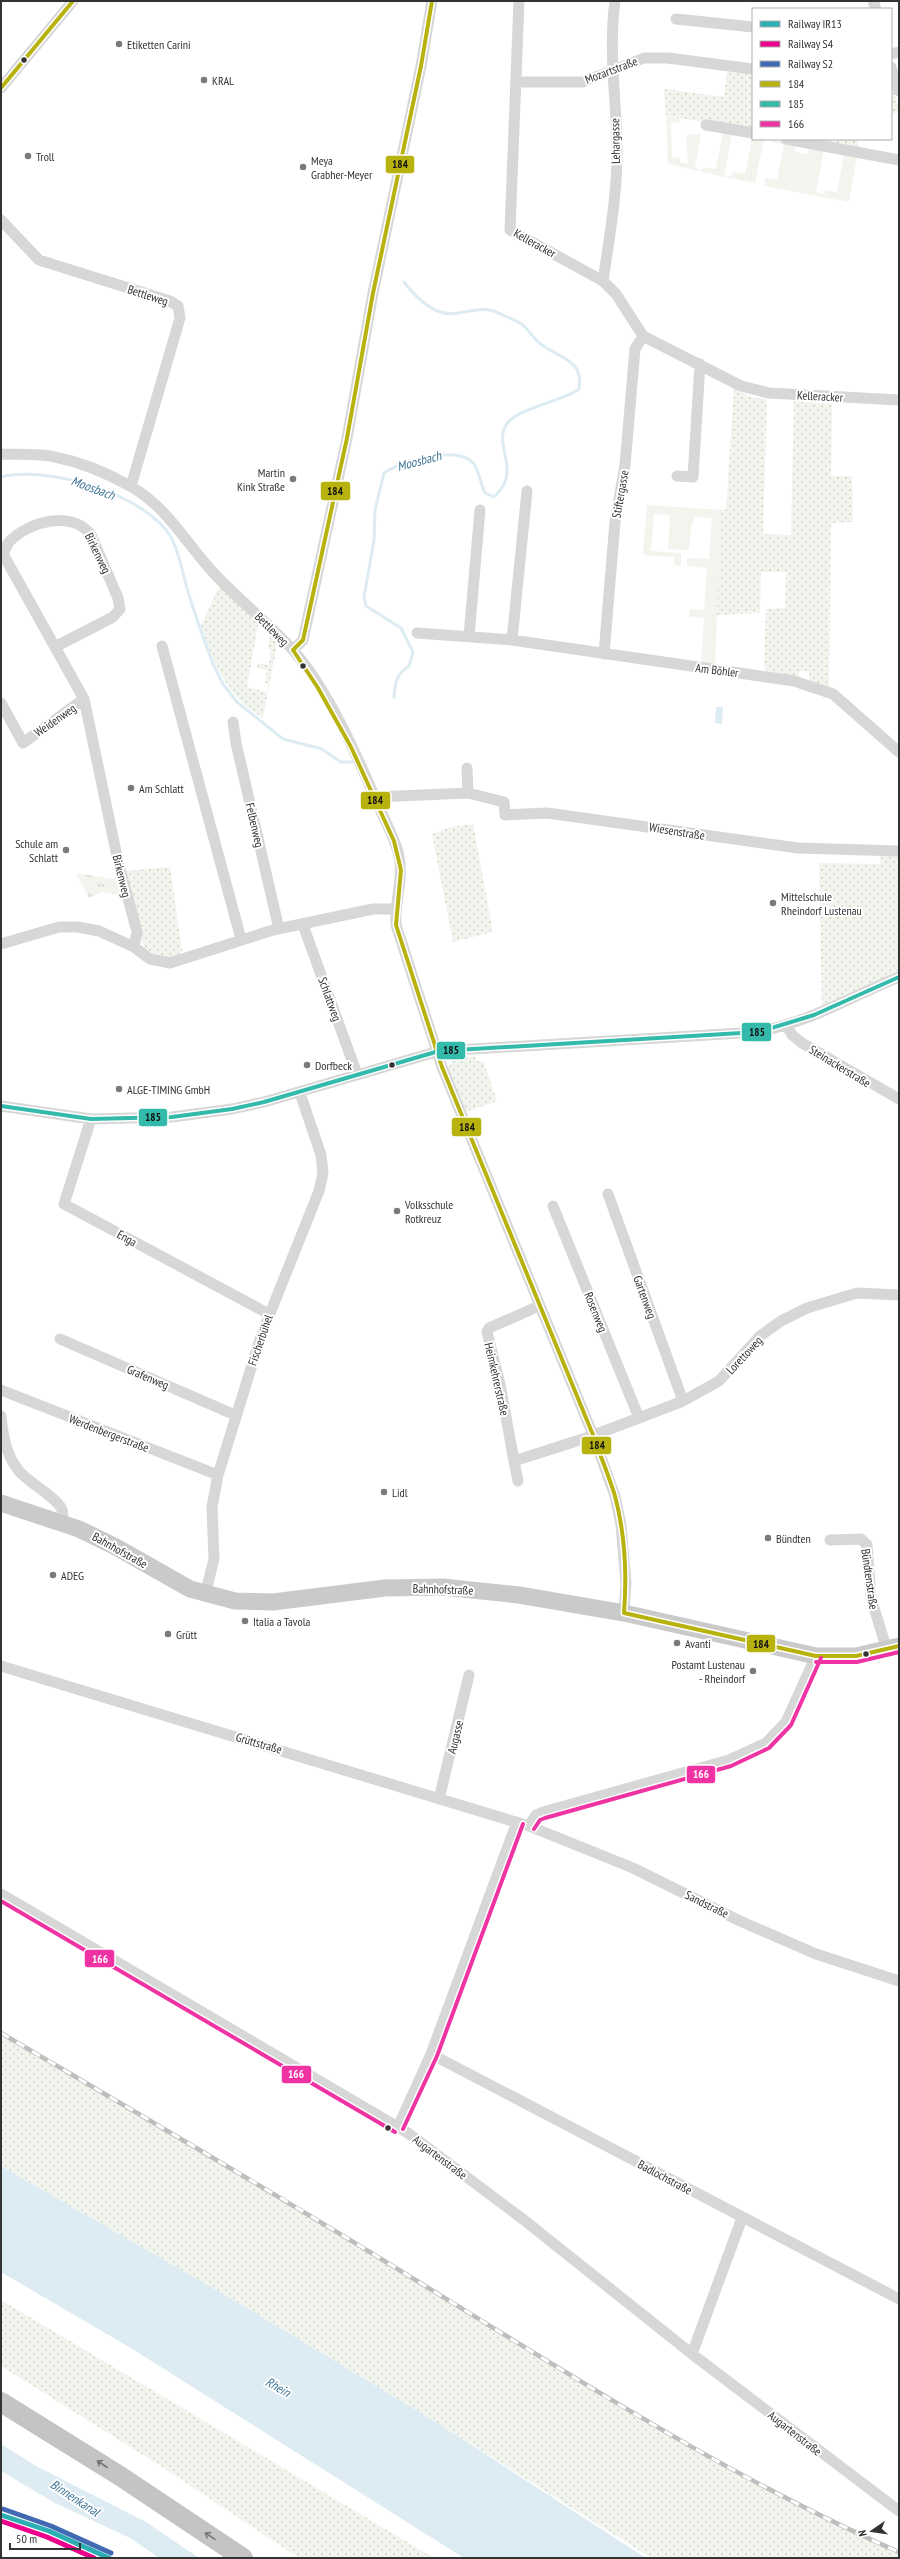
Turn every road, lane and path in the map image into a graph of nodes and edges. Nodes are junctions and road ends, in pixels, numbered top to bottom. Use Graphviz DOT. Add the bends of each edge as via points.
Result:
graph roads {
  1 [pos="72,1"];
  2 [pos="432,1"];
  3 [pos="519,1"];
  4 [pos="615,1"];
  5 [pos="676,19"];
  6 [pos="752,27"];
  7 [pos="612,69"];
  8 [pos="752,69"];
  9 [pos="892,72"];
  10 [pos="516,82"];
  11 [pos="1,88"];
  12 [pos="899,91"];
  13 [pos="706,124"];
  14 [pos="752,133"];
  15 [pos="791,140"];
  16 [pos="899,160"];
  17 [pos="1,220"];
  18 [pos="603,281"];
  19 [pos="643,336"];
  20 [pos="700,364"];
  21 [pos="899,400"];
  22 [pos="1,454"];
  23 [pos="677,476"];
  24 [pos="131,486"];
  25 [pos="527,492"];
  26 [pos="480,510"];
  27 [pos="416,633"];
  28 [pos="469,636"];
  29 [pos="512,640"];
  30 [pos="162,646"];
  31 [pos="55,647"];
  32 [pos="293,650"];
  33 [pos="604,654"];
  34 [pos="84,699"];
  35 [pos="1,703"];
  36 [pos="233,722"];
  37 [pos="899,752"];
  38 [pos="467,768"];
  39 [pos="468,793"];
  40 [pos="375,797"];
  41 [pos="899,850"];
  42 [pos="395,909"];
  43 [pos="303,924"];
  44 [pos="279,929"];
  45 [pos="241,939"];
  46 [pos="1,944"];
  47 [pos="134,947"];
  48 [pos="899,977"];
  49 [pos="787,1026"];
  50 [pos="438,1051"];
  51 [pos="357,1074"];
  52 [pos="300,1093"];
  53 [pos="899,1099"];
  54 [pos="1,1106"];
  55 [pos="91,1119"];
  56 [pos="608,1194"];
  57 [pos="553,1206"];
  58 [pos="899,1295"];
  59 [pos="539,1306"];
  60 [pos="269,1314"];
  61 [pos="60,1339"];
  62 [pos="1,1390"];
  63 [pos="682,1401"];
  64 [pos="235,1415"];
  65 [pos="1,1416"];
  66 [pos="639,1418"];
  67 [pos="593,1435"];
  68 [pos="514,1461"];
  69 [pos="218,1475"];
  70 [pos="518,1481"];
  71 [pos="1,1503"];
  72 [pos="63,1523"];
  73 [pos="830,1540"];
  74 [pos="205,1595"];
  75 [pos="624,1613"];
  76 [pos="893,1648"];
  77 [pos="816,1656"];
  78 [pos="1,1666"];
  79 [pos="469,1675"];
  80 [pos="439,1799"];
  81 [pos="517,1822"];
  82 [pos="529,1826"];
  83 [pos="1,1894"];
  84 [pos="899,1981"];
  85 [pos="431,2054"];
  86 [pos="398,2127"];
  87 [pos="742,2218"];
  88 [pos="899,2299"];
  89 [pos="692,2354"];
  90 [pos="1,2402"];
  91 [pos="1,2418"];
  92 [pos="899,2511"];
  93 [pos="218,2558"];
  94 [pos="243,2558"];
  1 -- 11 [label="street"];
  2 -- 32 [label="street" via="325,544 303,640"];
  3 -- 10 [label="street, Kelleracker"];
  4 -- 7 [label="street, Lehargasse" via="610,31"];
  5 -- 6 [label="street"];
  7 -- 8 [label="street, Mozartstraße" via="644,58 674,58"];
  7 -- 10 [label="street, Mozartstraße" via="583,82"];
  7 -- 18 [label="street, Lehargasse" via="617,155 612,221"];
  9 -- 12 [label="street"];
  10 -- 18 [label="street, Kelleracker" via="510,230"];
  13 -- 14 [label="street"];
  15 -- 16 [label="street"];
  17 -- 24 [label="street, Bettleweg" via="39,260 170,301 178,306 180,318"];
  18 -- 19 [label="street, Kelleracker" via="616,294"];
  19 -- 20 [label="street, Kelleracker"];
  19 -- 33 [label="street, Stiftergasse" via="635,349 625,465 615,522"];
  20 -- 21 [label="street, Kelleracker" via="741,386 769,393"];
  20 -- 23 [label="street" via="693,477"];
  22 -- 24 [label="street, Bettleweg" via="54,456 97,470"];
  24 -- 32 [label="street, Bettleweg" via="155,503 214,573"];
  25 -- 29 [label="street"];
  26 -- 28 [label="street"];
  27 -- 28 [label="street, Am Böhler"];
  28 -- 29 [label="street, Am Böhler"];
  29 -- 33 [label="street, Am Böhler"];
  30 -- 45 [label="street"];
  31 -- 31 [label="street, Birkenweg" via="3,554 9,541 34,527 54,520 70,521 84,526 91,535 120,608 113,617"];
  31 -- 34 [label="street, Birkenweg"];
  32 -- 40 [label="street, Bettleweg" via="334,713"];
  33 -- 37 [label="street, Am Böhler" via="812,685 833,694"];
  34 -- 35 [label="street, Weidenweg" via="23,743"];
  34 -- 47 [label="street, Birkenweg" via="118,861 137,932"];
  36 -- 44 [label="street, Felbenweg"];
  38 -- 39 [label="street"];
  39 -- 40 [label="street, Wiesenstraße"];
  39 -- 41 [label="street, Wiesenstraße" via="504,802 506,815 547,812 798,848"];
  40 -- 42 [label="street, Bettleweg" via="392,834 400,862 401,873"];
  42 -- 43 [label="street" via="373,909"];
  42 -- 50 [label="street, Bettleweg" via="396,925"];
  43 -- 44 [label="street"];
  43 -- 51 [label="street, Schlattweg"];
  44 -- 45 [label="street"];
  45 -- 47 [label="street" via="170,962 150,959"];
  46 -- 47 [label="street" via="59,927 78,927 99,931"];
  48 -- 49 [label="street" via="820,1014"];
  49 -- 50 [label="street" via="726,1036"];
  49 -- 53 [label="street, Steinackerstraße" via="792,1035 802,1043"];
  50 -- 51 [label="street"];
  50 -- 59 [label="street, Bettleweg" via="442,1067"];
  51 -- 52 [label="street"];
  52 -- 55 [label="street" via="202,1114 146,1119"];
  52 -- 60 [label="street, Fischerbühel" via="321,1156 323,1173 316,1200"];
  54 -- 55 [label="street"];
  55 -- 60 [label="street, Enga" via="64,1204"];
  56 -- 63 [label="street, Gartenweg"];
  57 -- 66 [label="street, Rosenweg"];
  58 -- 63 [label="street, Lorettoweg" via="875,1292 852,1294 794,1314 760,1336 719,1381"];
  59 -- 67 [label="street, Bettleweg"];
  59 -- 68 [label="street, Heimkehrerstraße" via="489,1328 487,1332 500,1384"];
  60 -- 64 [label="street, Fischerbühel"];
  61 -- 64 [label="street, Grafenweg"];
  62 -- 69 [label="street, Werdenbergerstraße"];
  63 -- 66 [label="street, Lorettoweg"];
  64 -- 69 [label="street, Fischerbühel"];
  65 -- 72 [label="street" via="4,1440 12,1461 29,1481 58,1504 63,1511"];
  66 -- 67 [label="street, Lorettoweg"];
  67 -- 68 [label="street"];
  67 -- 75 [label="street, Bettleweg" via="615,1496 621,1525 626,1583"];
  68 -- 70 [label="street, Heimkehrerstraße"];
  69 -- 74 [label="street, Fischerbühel" via="212,1507 214,1559"];
  71 -- 72 [label="main road, Bahnhofstraße"];
  72 -- 74 [label="main road, Bahnhofstraße" via="116,1547 174,1582"];
  73 -- 76 [label="street, Bündtenstraße" via="861,1539 867,1545 871,1598 876,1618"];
  74 -- 75 [label="main road, Bahnhofstraße" via="235,1601 273,1602 385,1588 443,1587 519,1595"];
  75 -- 77 [label="main road, Bahnhofstraße"];
  76 -- 77 [label="main road, Bahnhofstraße" via="837,1658"];
  77 -- 82 [label="street" via="786,1722 766,1743 729,1760 543,1812 536,1815"];
  78 -- 80 [label="street, Grüttstraße"];
  79 -- 80 [label="street, Augasse"];
  80 -- 81 [label="street, Grüttstraße"];
  81 -- 82 [label="street, Sandstraße"];
  81 -- 85 [label="street"];
  82 -- 84 [label="street, Sandstraße" via="633,1868 740,1921 816,1954"];
  83 -- 86 [label="street, Augartenstraße"];
  85 -- 86 [label="street"];
  85 -- 87 [label="street, Badlochstraße"];
  86 -- 89 [label="street, Augartenstraße" via="524,2220"];
  87 -- 88 [label="street, Badlochstraße"];
  87 -- 89 [label="street"];
  89 -- 92 [label="street, Augartenstraße"];
  94 -- 90 [label="highway, one-way" via="120,2476"];
  91 -- 93 [label="highway"];
}
